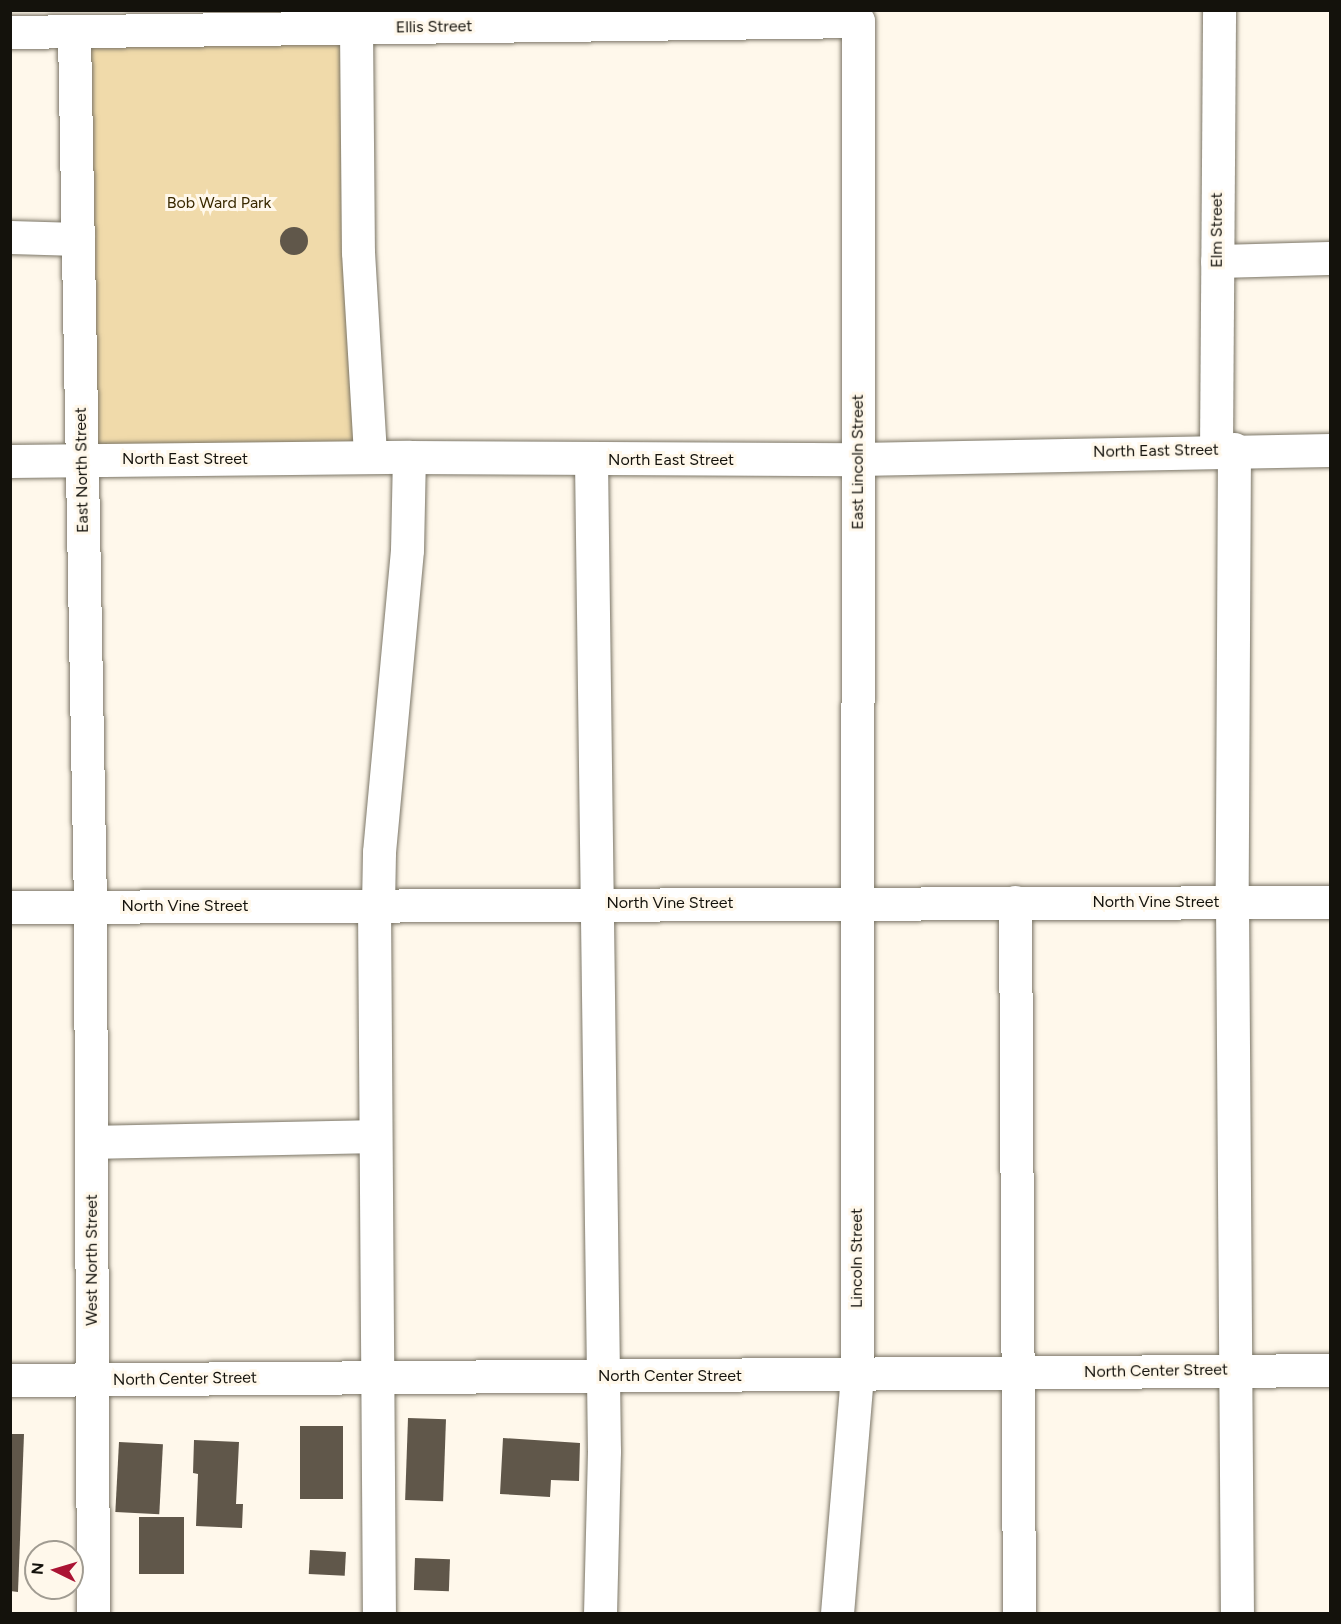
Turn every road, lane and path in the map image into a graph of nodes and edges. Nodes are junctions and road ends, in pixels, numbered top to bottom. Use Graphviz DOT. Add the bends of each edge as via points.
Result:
graph roads {
  1 [pos="1219,10"];
  2 [pos="597,18"];
  3 [pos="306,20"];
  4 [pos="858,21"];
  5 [pos="357,28"];
  6 [pos="10,32"];
  7 [pos="74,33"];
  8 [pos="10,237"];
  9 [pos="78,239"];
  10 [pos="1330,258"];
  11 [pos="1217,261"];
  12 [pos="1225,449"];
  13 [pos="1330,450"];
  14 [pos="370,457"];
  15 [pos="410,457"];
  16 [pos="858,459"];
  17 [pos="82,460"];
  18 [pos="591,460"];
  19 [pos="10,461"];
  20 [pos="1015,902"];
  21 [pos="1232,902"];
  22 [pos="1330,902"];
  23 [pos="857,903"];
  24 [pos="598,904"];
  25 [pos="376,905"];
  26 [pos="10,907"];
  27 [pos="90,907"];
  28 [pos="375,1136"];
  29 [pos="92,1142"];
  30 [pos="1237,1370"];
  31 [pos="1330,1370"];
  32 [pos="1017,1373"];
  33 [pos="857,1375"];
  34 [pos="602,1376"];
  35 [pos="377,1377"];
  36 [pos="10,1380"];
  37 [pos="92,1381"];
  38 [pos="93,1614"];
  39 [pos="380,1614"];
  40 [pos="600,1614"];
  41 [pos="837,1614"];
  42 [pos="1019,1614"];
  43 [pos="1237,1614"];
  1 -- 11 [label="street, Elm Street"];
  2 -- 4 [label="street, Ellis Street"];
  2 -- 5 [label="street, Ellis Street"];
  3 -- 5 [label="street, Ellis Street"];
  3 -- 7 [label="street, Ellis Street"];
  4 -- 16 [label="street, East Lincoln Street"];
  5 -- 14 [label="street" via="358,252"];
  6 -- 7 [label="street, Ellis Street"];
  7 -- 9 [label="street, East North Street"];
  8 -- 9 [label="street"];
  9 -- 17 [label="street, East North Street"];
  10 -- 11 [label="street"];
  11 -- 12 [label="street, Elm Street"];
  12 -- 13 [label="street, North East Street"];
  12 -- 16 [label="street, North East Street"];
  12 -- 21 [label="street, Elm Street"];
  14 -- 15 [label="street, North East Street"];
  14 -- 17 [label="street, North East Street"];
  15 -- 18 [label="street, North East Street"];
  15 -- 25 [label="street" via="407,550"];
  16 -- 18 [label="street, North East Street"];
  16 -- 23 [label="street, East Lincoln Street"];
  17 -- 19 [label="street, North East Street"];
  17 -- 27 [label="street, East North Street"];
  18 -- 24 [label="street"];
  20 -- 21 [label="street, North Vine Street"];
  20 -- 23 [label="street, North Vine Street"];
  20 -- 32 [label="street"];
  21 -- 22 [label="street, North Vine Street"];
  21 -- 30 [label="street, Elm Street"];
  23 -- 24 [label="street, North Vine Street"];
  23 -- 33 [label="street, Lincoln Street"];
  24 -- 25 [label="street, North Vine Street"];
  24 -- 34 [label="street"];
  25 -- 27 [label="street, North Vine Street"];
  25 -- 28 [label="street"];
  26 -- 27 [label="street, North Vine Street"];
  27 -- 29 [label="street, West North Street"];
  28 -- 29 [label="street"];
  28 -- 35 [label="street"];
  29 -- 37 [label="street, West North Street"];
  30 -- 31 [label="street, North Center Street"];
  30 -- 32 [label="street, North Center Street"];
  30 -- 43 [label="street, Elm Street"];
  32 -- 33 [label="street, North Center Street"];
  32 -- 42 [label="street"];
  33 -- 34 [label="street, North Center Street"];
  33 -- 41 [label="street, Lincoln Street"];
  34 -- 35 [label="street, North Center Street"];
  34 -- 40 [label="street"];
  35 -- 37 [label="street, North Center Street"];
  35 -- 39 [label="street"];
  36 -- 37 [label="street, North Center Street"];
  37 -- 38 [label="street, West North Street"];
}
